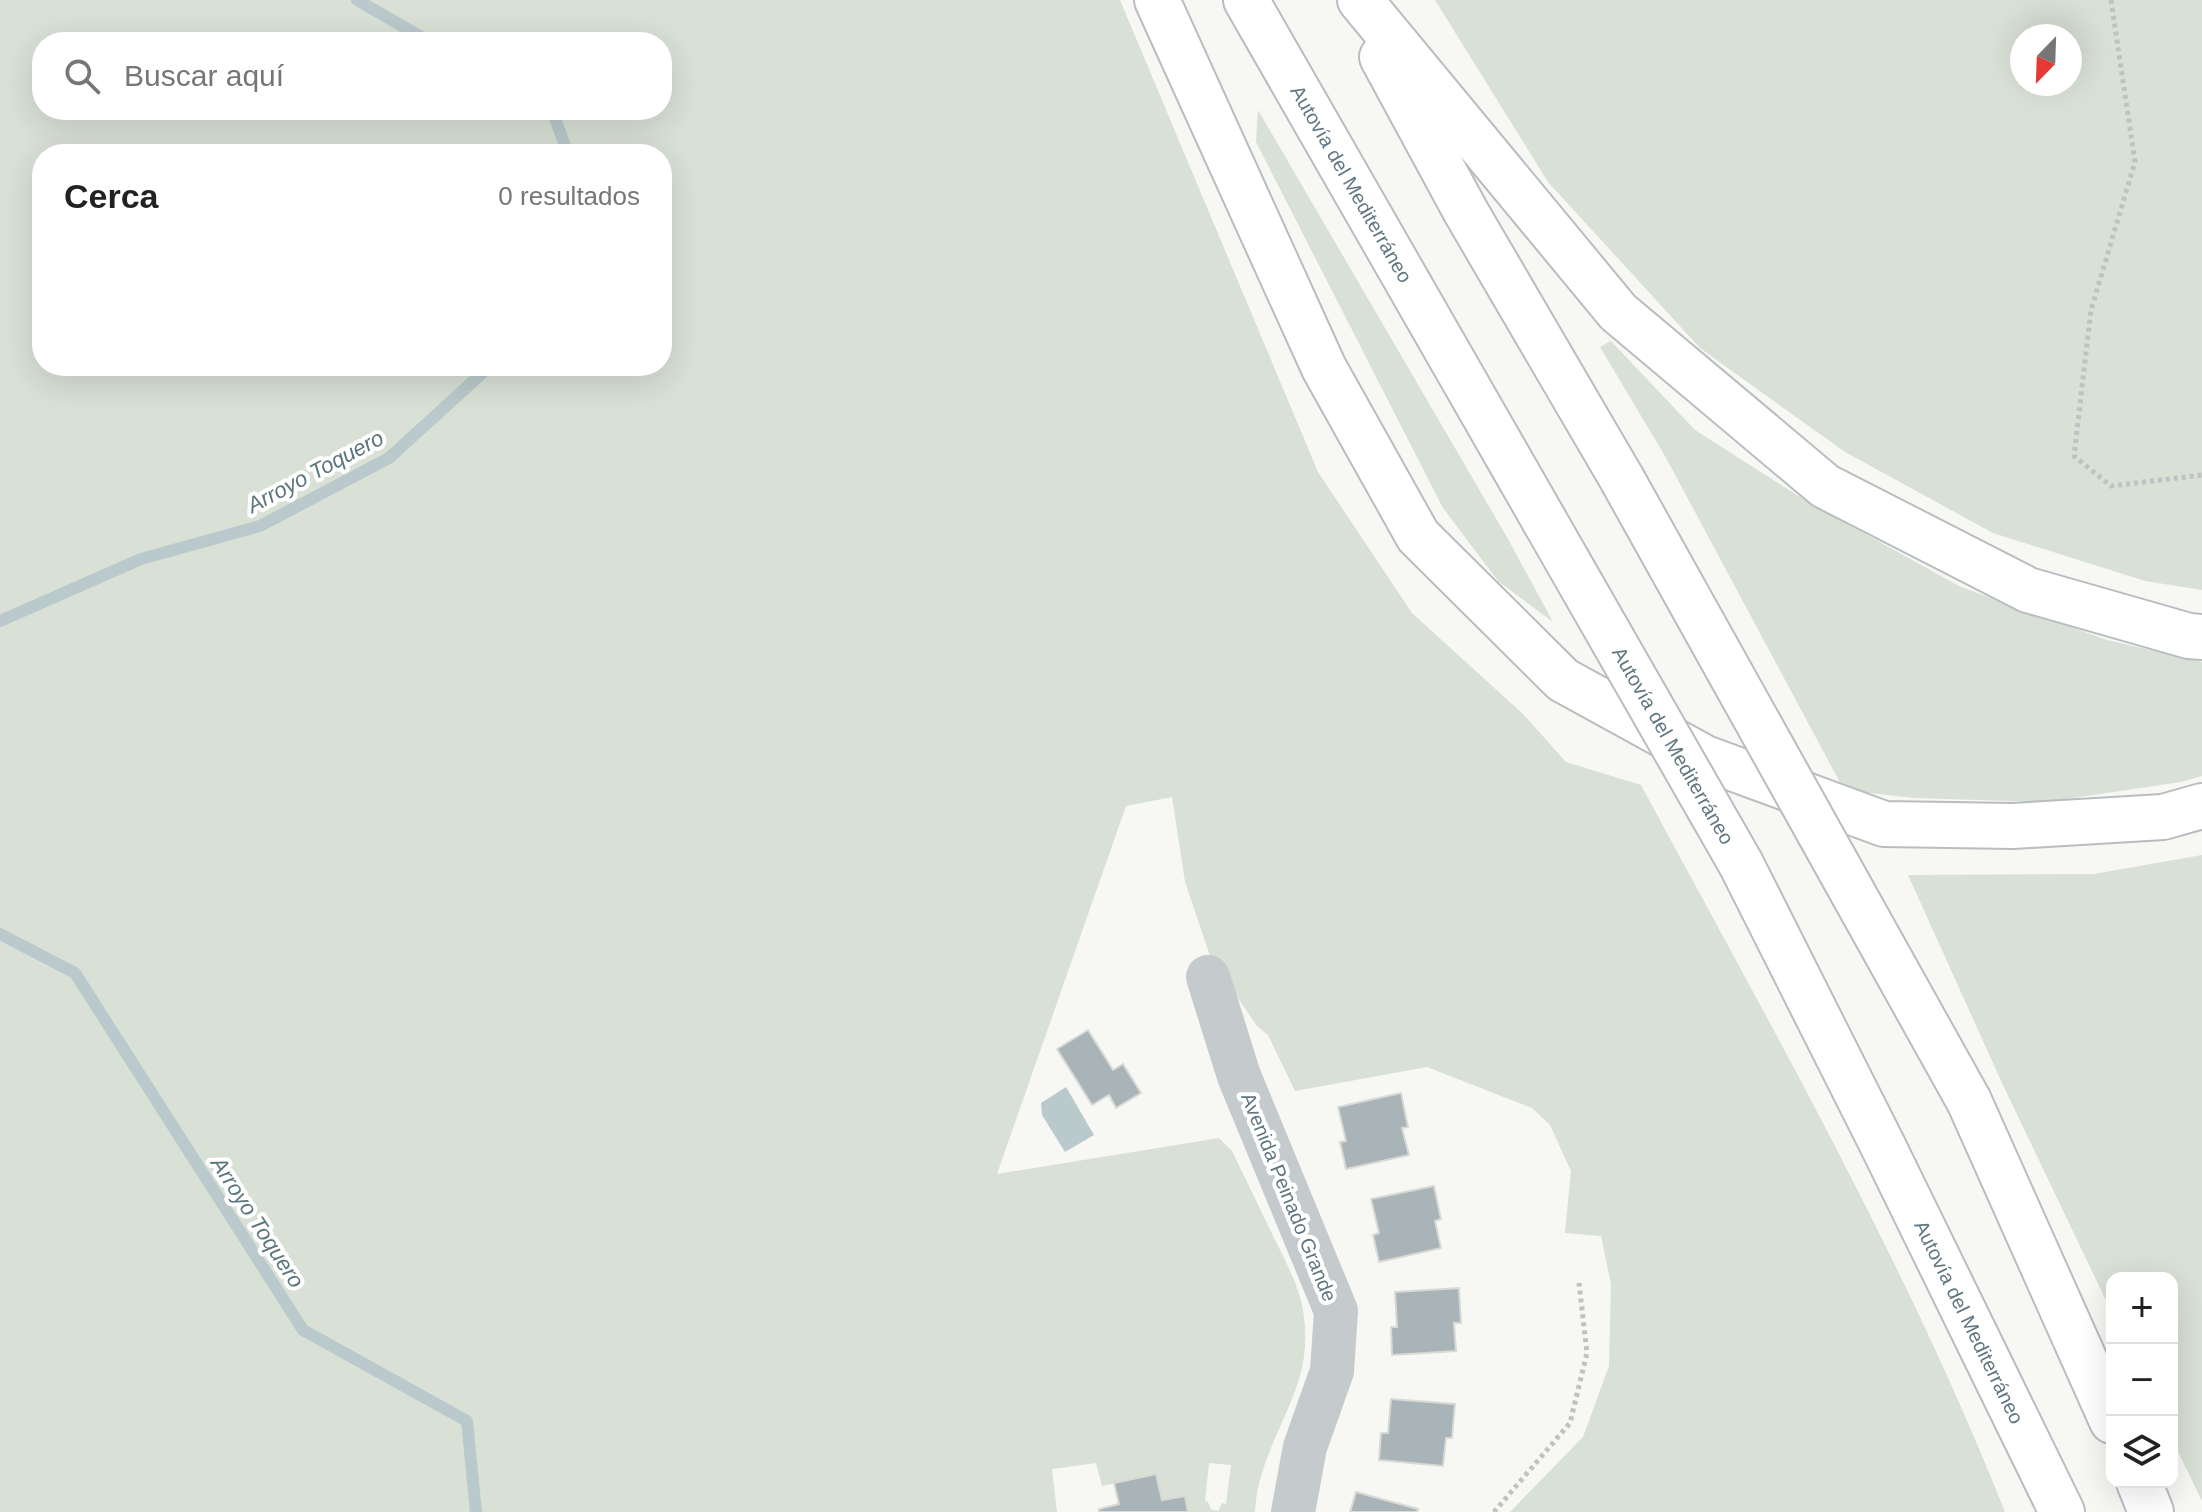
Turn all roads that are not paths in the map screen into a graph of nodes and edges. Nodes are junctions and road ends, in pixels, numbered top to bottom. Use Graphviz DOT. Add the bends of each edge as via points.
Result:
graph roads {
  1 [pos="1157,0"];
  2 [pos="1246,0"];
  3 [pos="1351,0"];
  4 [pos="1360,0"];
  5 [pos="2202,637"];
  6 [pos="2202,806"];
  7 [pos="1208,977"];
  8 [pos="2110,1416"];
  9 [pos="2141,1488"];
  10 [pos="1293,1512"];
  11 [pos="2062,1512"];
  12 [pos="2151,1512"];
  1 -- 6 [label="highway" via="1324,368 1418,536 1563,680 1705,758 1884,824 2028,825 2163,817"];
  2 -- 11 [label="highway, Autovía del Mediterráneo, bridge" via="1741,864"];
  3 -- 8 [label="highway, bridge" via="1969,1101"];
  4 -- 5 [label="highway" via="1618,312 1825,486 2028,590"];
  7 -- 10 [label="street, Avenida Peinado Grande" via="1239,1076 1336,1311 1332,1371 1305,1447"];
  9 -- 12 [label="highway"];
}
